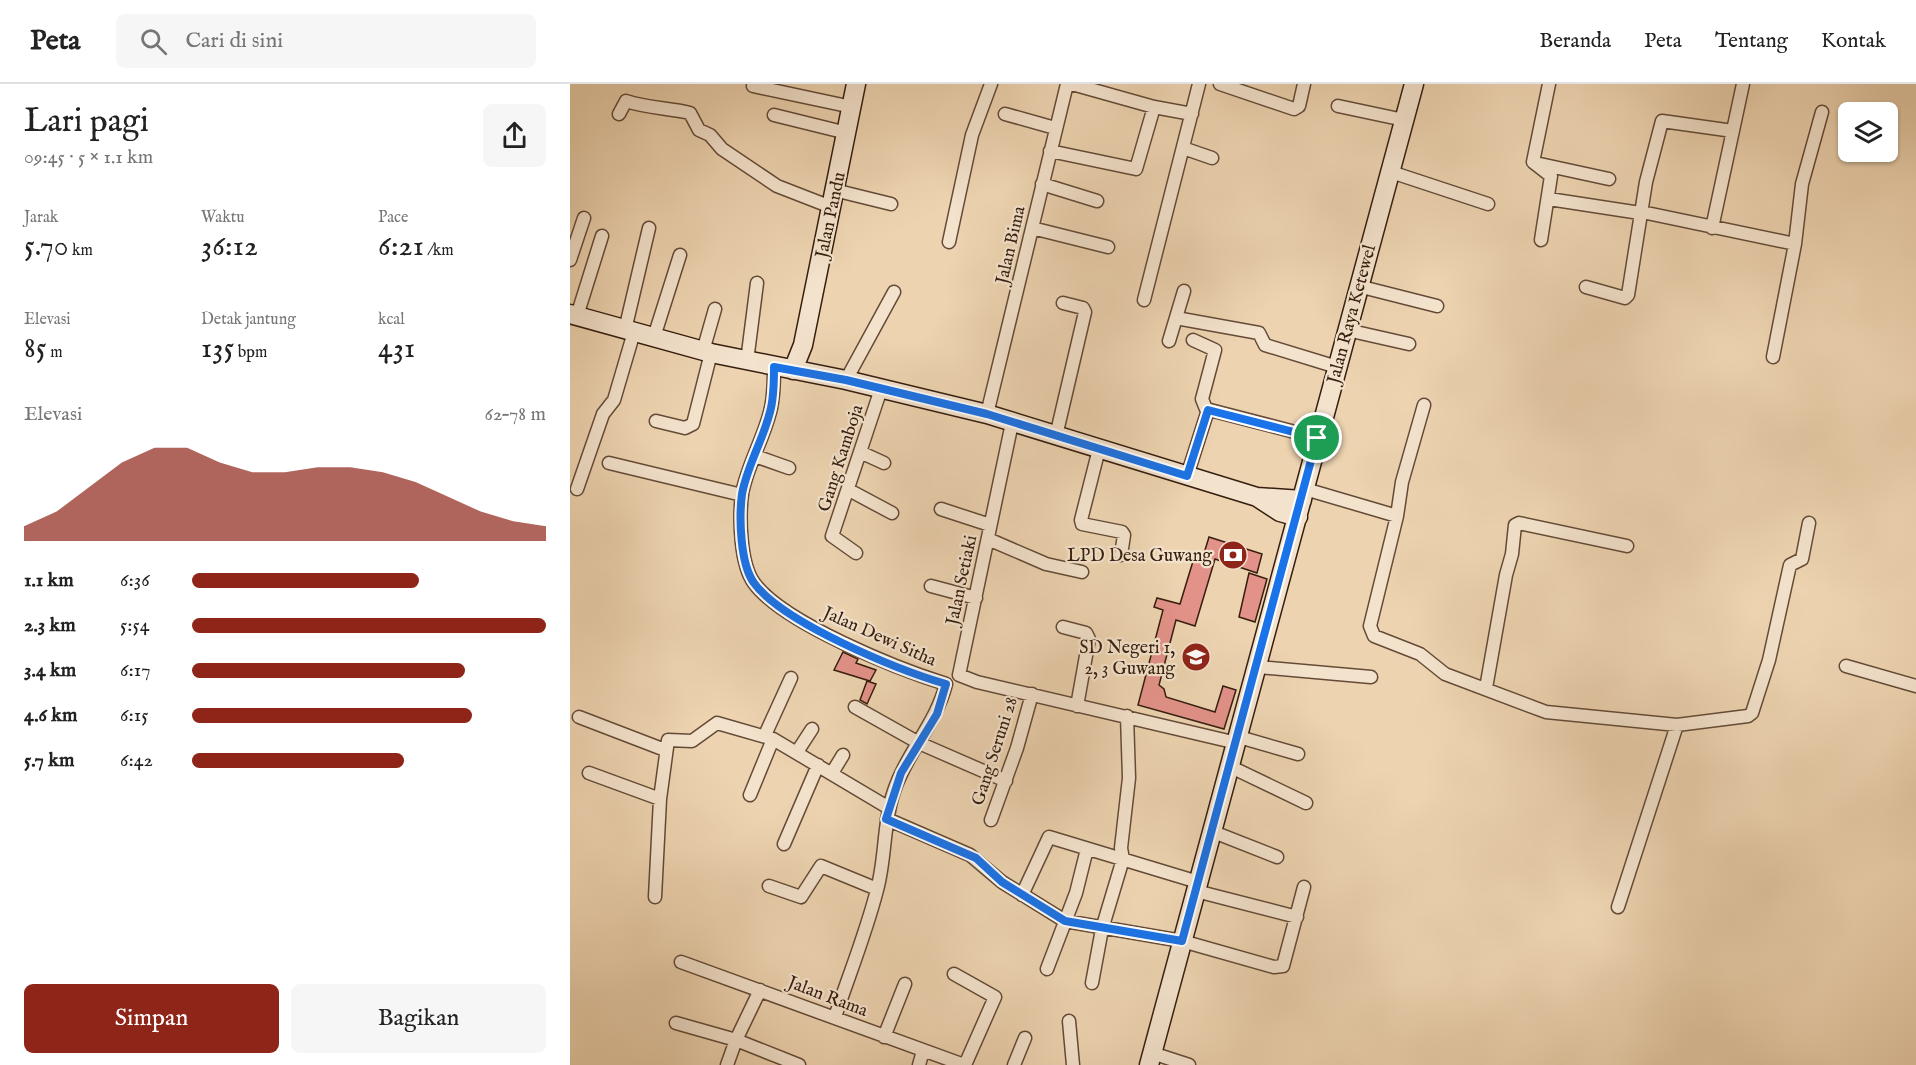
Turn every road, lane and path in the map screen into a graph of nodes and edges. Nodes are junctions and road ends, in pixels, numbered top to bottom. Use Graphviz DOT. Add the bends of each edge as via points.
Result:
graph roads {
  1 [pos="856,84"];
  2 [pos="991,84"];
  3 [pos="1070,84"];
  4 [pos="1199,84"];
  5 [pos="1220,84"];
  6 [pos="1304,84"];
  7 [pos="1414,84"];
  8 [pos="1549,84"];
  9 [pos="1743,84"];
  10 [pos="753,86"];
  11 [pos="1338,106"];
  12 [pos="852,107"];
  13 [pos="1154,107"];
  14 [pos="1822,112"];
  15 [pos="618,114"];
  16 [pos="1005,114"];
  17 [pos="1192,114"];
  18 [pos="774,116"];
  19 [pos="1404,120"];
  20 [pos="1055,128"];
  21 [pos="1733,131"];
  22 [pos="847,133"];
  23 [pos="1183,148"];
  24 [pos="1050,150"];
  25 [pos="1212,158"];
  26 [pos="1533,162"];
  27 [pos="1388,171"];
  28 [pos="1610,179"];
  29 [pos="1042,184"];
  30 [pos="832,198"];
  31 [pos="1549,199"];
  32 [pos="1097,201"];
  33 [pos="891,204"];
  34 [pos="1488,204"];
  35 [pos="1641,213"];
  36 [pos="584,218"];
  37 [pos="649,228"];
  38 [pos="1032,228"];
  39 [pos="1712,228"];
  40 [pos="602,237"];
  41 [pos="1541,240"];
  42 [pos="949,242"];
  43 [pos="1795,244"];
  44 [pos="1108,247"];
  45 [pos="680,255"];
  46 [pos="570,260"];
  47 [pos="757,283"];
  48 [pos="1358,286"];
  49 [pos="1586,287"];
  50 [pos="1184,291"];
  51 [pos="894,292"];
  52 [pos="1144,300"];
  53 [pos="1064,303"];
  54 [pos="1437,306"];
  55 [pos="715,309"];
  56 [pos="573,315"];
  57 [pos="1176,318"];
  58 [pos="1347,330"];
  59 [pos="630,331"];
  60 [pos="654,338"];
  61 [pos="1193,340"];
  62 [pos="1170,341"];
  63 [pos="803,345"];
  64 [pos="1409,345"];
  65 [pos="707,352"];
  66 [pos="1773,357"];
  67 [pos="747,361"];
  68 [pos="774,367"];
  69 [pos="1336,368"];
  70 [pos="793,370"];
  71 [pos="811,373"];
  72 [pos="846,380"];
  73 [pos="881,389"];
  74 [pos="1424,405"];
  75 [pos="1208,410"];
  76 [pos="987,414"];
  77 [pos="656,421"];
  78 [pos="1012,423"];
  79 [pos="1056,436"];
  80 [pos="1317,438"];
  81 [pos="1099,449"];
  82 [pos="860,453"];
  83 [pos="755,456"];
  84 [pos="609,463"];
  85 [pos="884,463"];
  86 [pos="789,468"];
  87 [pos="1187,476"];
  88 [pos="577,489"];
  89 [pos="849,490"];
  90 [pos="742,495"];
  91 [pos="1302,502"];
  92 [pos="941,509"];
  93 [pos="892,513"];
  94 [pos="1397,516"];
  95 [pos="1809,523"];
  96 [pos="990,525"];
  97 [pos="988,539"];
  98 [pos="1627,546"];
  99 [pos="856,553"];
  100 [pos="1121,555"];
  101 [pos="1082,572"];
  102 [pos="931,586"];
  103 [pos="976,598"];
  104 [pos="1063,627"];
  105 [pos="1846,666"];
  106 [pos="1258,667"];
  107 [pos="959,675"];
  108 [pos="1371,677"];
  109 [pos="791,678"];
  110 [pos="946,684"];
  111 [pos="1916,686"];
  112 [pos="1486,688"];
  113 [pos="1032,694"];
  114 [pos="1077,706"];
  115 [pos="855,707"];
  116 [pos="1126,716"];
  117 [pos="579,717"];
  118 [pos="1677,725"];
  119 [pos="812,729"];
  120 [pos="769,737"];
  121 [pos="1238,740"];
  122 [pos="919,743"];
  123 [pos="665,750"];
  124 [pos="797,752"];
  125 [pos="1298,754"];
  126 [pos="843,755"];
  127 [pos="818,765"];
  128 [pos="1229,766"];
  129 [pos="832,773"];
  130 [pos="590,774"];
  131 [pos="1006,781"];
  132 [pos="750,795"];
  133 [pos="660,799"];
  134 [pos="1306,803"];
  135 [pos="888,814"];
  136 [pos="991,820"];
  137 [pos="1212,831"];
  138 [pos="784,844"];
  139 [pos="1087,849"];
  140 [pos="1277,857"];
  141 [pos="1123,859"];
  142 [pos="769,886"];
  143 [pos="1197,887"];
  144 [pos="1304,887"];
  145 [pos="877,889"];
  146 [pos="1022,896"];
  147 [pos="655,897"];
  148 [pos="1618,907"];
  149 [pos="1297,917"];
  150 [pos="1065,921"];
  151 [pos="1102,929"];
  152 [pos="1182,941"];
  153 [pos="681,962"];
  154 [pos="1047,969"];
  155 [pos="954,974"];
  156 [pos="1092,982"];
  157 [pos="905,984"];
  158 [pos="760,990"];
  159 [pos="835,1017"];
  160 [pos="1069,1022"];
  161 [pos="676,1023"];
  162 [pos="884,1036"];
  163 [pos="1025,1038"];
  164 [pos="736,1040"];
  165 [pos="923,1051"];
  166 [pos="1150,1059"];
  167 [pos="727,1065"];
  168 [pos="799,1065"];
  169 [pos="918,1065"];
  170 [pos="964,1065"];
  171 [pos="1014,1065"];
  172 [pos="1072,1065"];
  173 [pos="1189,1065"];
  1 -- 12 [label="street, Jalan Pandu"];
  2 -- 42 [label="street" via="966,158"];
  3 -- 13 [label="street"];
  3 -- 20 [label="street, Jalan Bima"];
  4 -- 17 [label="street"];
  5 -- 6 [label="street" via="1292,108 1297,107"];
  7 -- 19 [label="street, Jalan Raya Ketewel"];
  8 -- 26 [label="street"];
  9 -- 21 [label="street"];
  10 -- 12 [label="street"];
  11 -- 19 [label="street"];
  12 -- 22 [label="street, Jalan Pandu"];
  13 -- 17 [label="street"];
  13 -- 24 [label="street" via="1135,170"];
  14 -- 43 [label="street" via="1802,184"];
  15 -- 30 [label="street" via="626,101 690,113 699,130 777,186"];
  16 -- 20 [label="street"];
  17 -- 23 [label="street"];
  18 -- 22 [label="street"];
  19 -- 27 [label="street, Jalan Raya Ketewel"];
  20 -- 24 [label="street, Jalan Bima"];
  21 -- 35 [label="street" via="1662,121"];
  21 -- 39 [label="street"];
  22 -- 30 [label="street, Jalan Pandu"];
  23 -- 25 [label="street"];
  23 -- 52 [label="street"];
  24 -- 29 [label="street, Jalan Bima"];
  26 -- 28 [label="street"];
  26 -- 31 [label="street" via="1550,175"];
  27 -- 34 [label="street"];
  27 -- 48 [label="street, Jalan Raya Ketewel"];
  29 -- 32 [label="street"];
  29 -- 38 [label="street, Jalan Bima"];
  30 -- 33 [label="street"];
  30 -- 63 [label="street, Jalan Pandu"];
  31 -- 35 [label="street"];
  31 -- 41 [label="street"];
  35 -- 39 [label="street"];
  35 -- 49 [label="street" via="1627,297"];
  36 -- 46 [label="street"];
  37 -- 59 [label="street"];
  38 -- 44 [label="street"];
  38 -- 76 [label="street, Jalan Bima"];
  39 -- 43 [label="street"];
  40 -- 56 [label="street"];
  43 -- 66 [label="street"];
  45 -- 60 [label="street"];
  47 -- 67 [label="street"];
  48 -- 54 [label="street"];
  48 -- 58 [label="street, Jalan Raya Ketewel"];
  50 -- 57 [label="street"];
  51 -- 72 [label="street"];
  53 -- 79 [label="street" via="1085,312"];
  55 -- 65 [label="street"];
  56 -- 59 [label="street"];
  57 -- 62 [label="street"];
  57 -- 69 [label="street" via="1259,333 1265,345"];
  58 -- 64 [label="street"];
  58 -- 69 [label="street, Jalan Raya Ketewel"];
  59 -- 60 [label="street"];
  59 -- 88 [label="street" via="614,400 603,414"];
  60 -- 65 [label="street"];
  61 -- 75 [label="street" via="1215,350 1202,399"];
  63 -- 70 [label="street, Jalan Pandu"];
  63 -- 71 [label="street, Jalan Pandu"];
  65 -- 67 [label="street"];
  65 -- 77 [label="street" via="693,424 685,428"];
  67 -- 68 [label="street"];
  68 -- 70 [label="street"];
  68 -- 83 [label="street, Jalan Dewi Sitha" via="770,413"];
  69 -- 80 [label="street, Jalan Raya Ketewel"];
  70 -- 71 [label="street"];
  71 -- 72 [label="street"];
  72 -- 73 [label="street"];
  73 -- 76 [label="street"];
  73 -- 82 [label="street, Gang Kamboja"];
  74 -- 94 [label="street" via="1402,482"];
  75 -- 80 [label="street"];
  75 -- 87 [label="street"];
  76 -- 78 [label="street"];
  78 -- 79 [label="street"];
  78 -- 96 [label="street, Jalan Setiaki"];
  79 -- 81 [label="street"];
  80 -- 91 [label="street, Jalan Raya Ketewel"];
  81 -- 87 [label="street"];
  81 -- 100 [label="street" via="1081,520 1082,524 1122,532"];
  82 -- 85 [label="street"];
  82 -- 89 [label="street, Gang Kamboja"];
  83 -- 86 [label="street"];
  83 -- 90 [label="street, Jalan Dewi Sitha"];
  84 -- 90 [label="street"];
  87 -- 91 [label="street" via="1257,497"];
  89 -- 93 [label="street"];
  89 -- 99 [label="street, Gang Kamboja" via="833,538"];
  90 -- 110 [label="street, Jalan Dewi Sitha" via="744,557 752,581 768,600 844,643"];
  91 -- 94 [label="street"];
  91 -- 106 [label="street, Jalan Raya Ketewel"];
  92 -- 96 [label="street"];
  94 -- 112 [label="street" via="1370,626 1374,636 1420,654 1445,674"];
  95 -- 118 [label="street" via="1802,559 1790,565 1769,660 1752,713 1741,718"];
  96 -- 97 [label="street, Jalan Setiaki"];
  97 -- 101 [label="street" via="1046,564"];
  97 -- 103 [label="street, Jalan Setiaki"];
  98 -- 112 [label="street" via="1515,525"];
  102 -- 103 [label="street"];
  103 -- 107 [label="street, Jalan Setiaki"];
  104 -- 114 [label="street" via="1086,633 1089,639"];
  105 -- 111 [label="street"];
  106 -- 108 [label="street"];
  106 -- 121 [label="street, Jalan Raya Ketewel"];
  107 -- 110 [label="street"];
  107 -- 113 [label="street"];
  109 -- 120 [label="street"];
  110 -- 122 [label="street, Jalan Dewi Sitha" via="937,714"];
  112 -- 118 [label="street" via="1546,712"];
  113 -- 114 [label="street"];
  113 -- 131 [label="street, Gang Seruni 28"];
  114 -- 116 [label="street"];
  115 -- 122 [label="street"];
  116 -- 121 [label="street"];
  116 -- 141 [label="street" via="1129,778"];
  117 -- 123 [label="street"];
  118 -- 148 [label="street"];
  119 -- 124 [label="street"];
  120 -- 123 [label="street" via="713,723 692,741 668,740"];
  120 -- 124 [label="street"];
  120 -- 132 [label="street"];
  121 -- 125 [label="street"];
  121 -- 128 [label="street, Jalan Raya Ketewel"];
  122 -- 131 [label="street"];
  122 -- 135 [label="street, Jalan Dewi Sitha" via="901,773"];
  123 -- 133 [label="street"];
  124 -- 127 [label="street"];
  126 -- 129 [label="street"];
  127 -- 129 [label="street"];
  127 -- 138 [label="street"];
  128 -- 134 [label="street"];
  128 -- 137 [label="street, Jalan Raya Ketewel"];
  129 -- 135 [label="street"];
  130 -- 133 [label="street"];
  131 -- 136 [label="street, Gang Seruni 28"];
  133 -- 147 [label="street"];
  135 -- 145 [label="street, Jalan Dewi Sitha"];
  135 -- 146 [label="street" via="970,855"];
  137 -- 140 [label="street"];
  137 -- 143 [label="street, Jalan Raya Ketewel"];
  139 -- 141 [label="street"];
  139 -- 146 [label="street" via="1048,838"];
  139 -- 150 [label="street"];
  141 -- 143 [label="street"];
  141 -- 151 [label="street"];
  142 -- 145 [label="street" via="801,897 821,866"];
  143 -- 149 [label="street"];
  143 -- 152 [label="street, Jalan Raya Ketewel"];
  144 -- 149 [label="street"];
  145 -- 159 [label="street, Jalan Dewi Sitha"];
  146 -- 150 [label="street"];
  149 -- 152 [label="street" via="1281,967"];
  150 -- 151 [label="street"];
  150 -- 154 [label="street"];
  151 -- 152 [label="street"];
  151 -- 156 [label="street"];
  152 -- 166 [label="street, Jalan Raya Ketewel"];
  153 -- 158 [label="street, Jalan Rama"];
  155 -- 170 [label="street" via="995,998"];
  157 -- 162 [label="street"];
  158 -- 159 [label="street, Jalan Rama"];
  158 -- 164 [label="street"];
  159 -- 162 [label="street, Jalan Rama"];
  160 -- 172 [label="street"];
  161 -- 164 [label="street"];
  162 -- 165 [label="street, Jalan Rama"];
  163 -- 171 [label="street"];
  164 -- 167 [label="street"];
  164 -- 168 [label="street"];
  165 -- 169 [label="street"];
  165 -- 170 [label="street, Jalan Rama"];
  166 -- 173 [label="street"];
}
